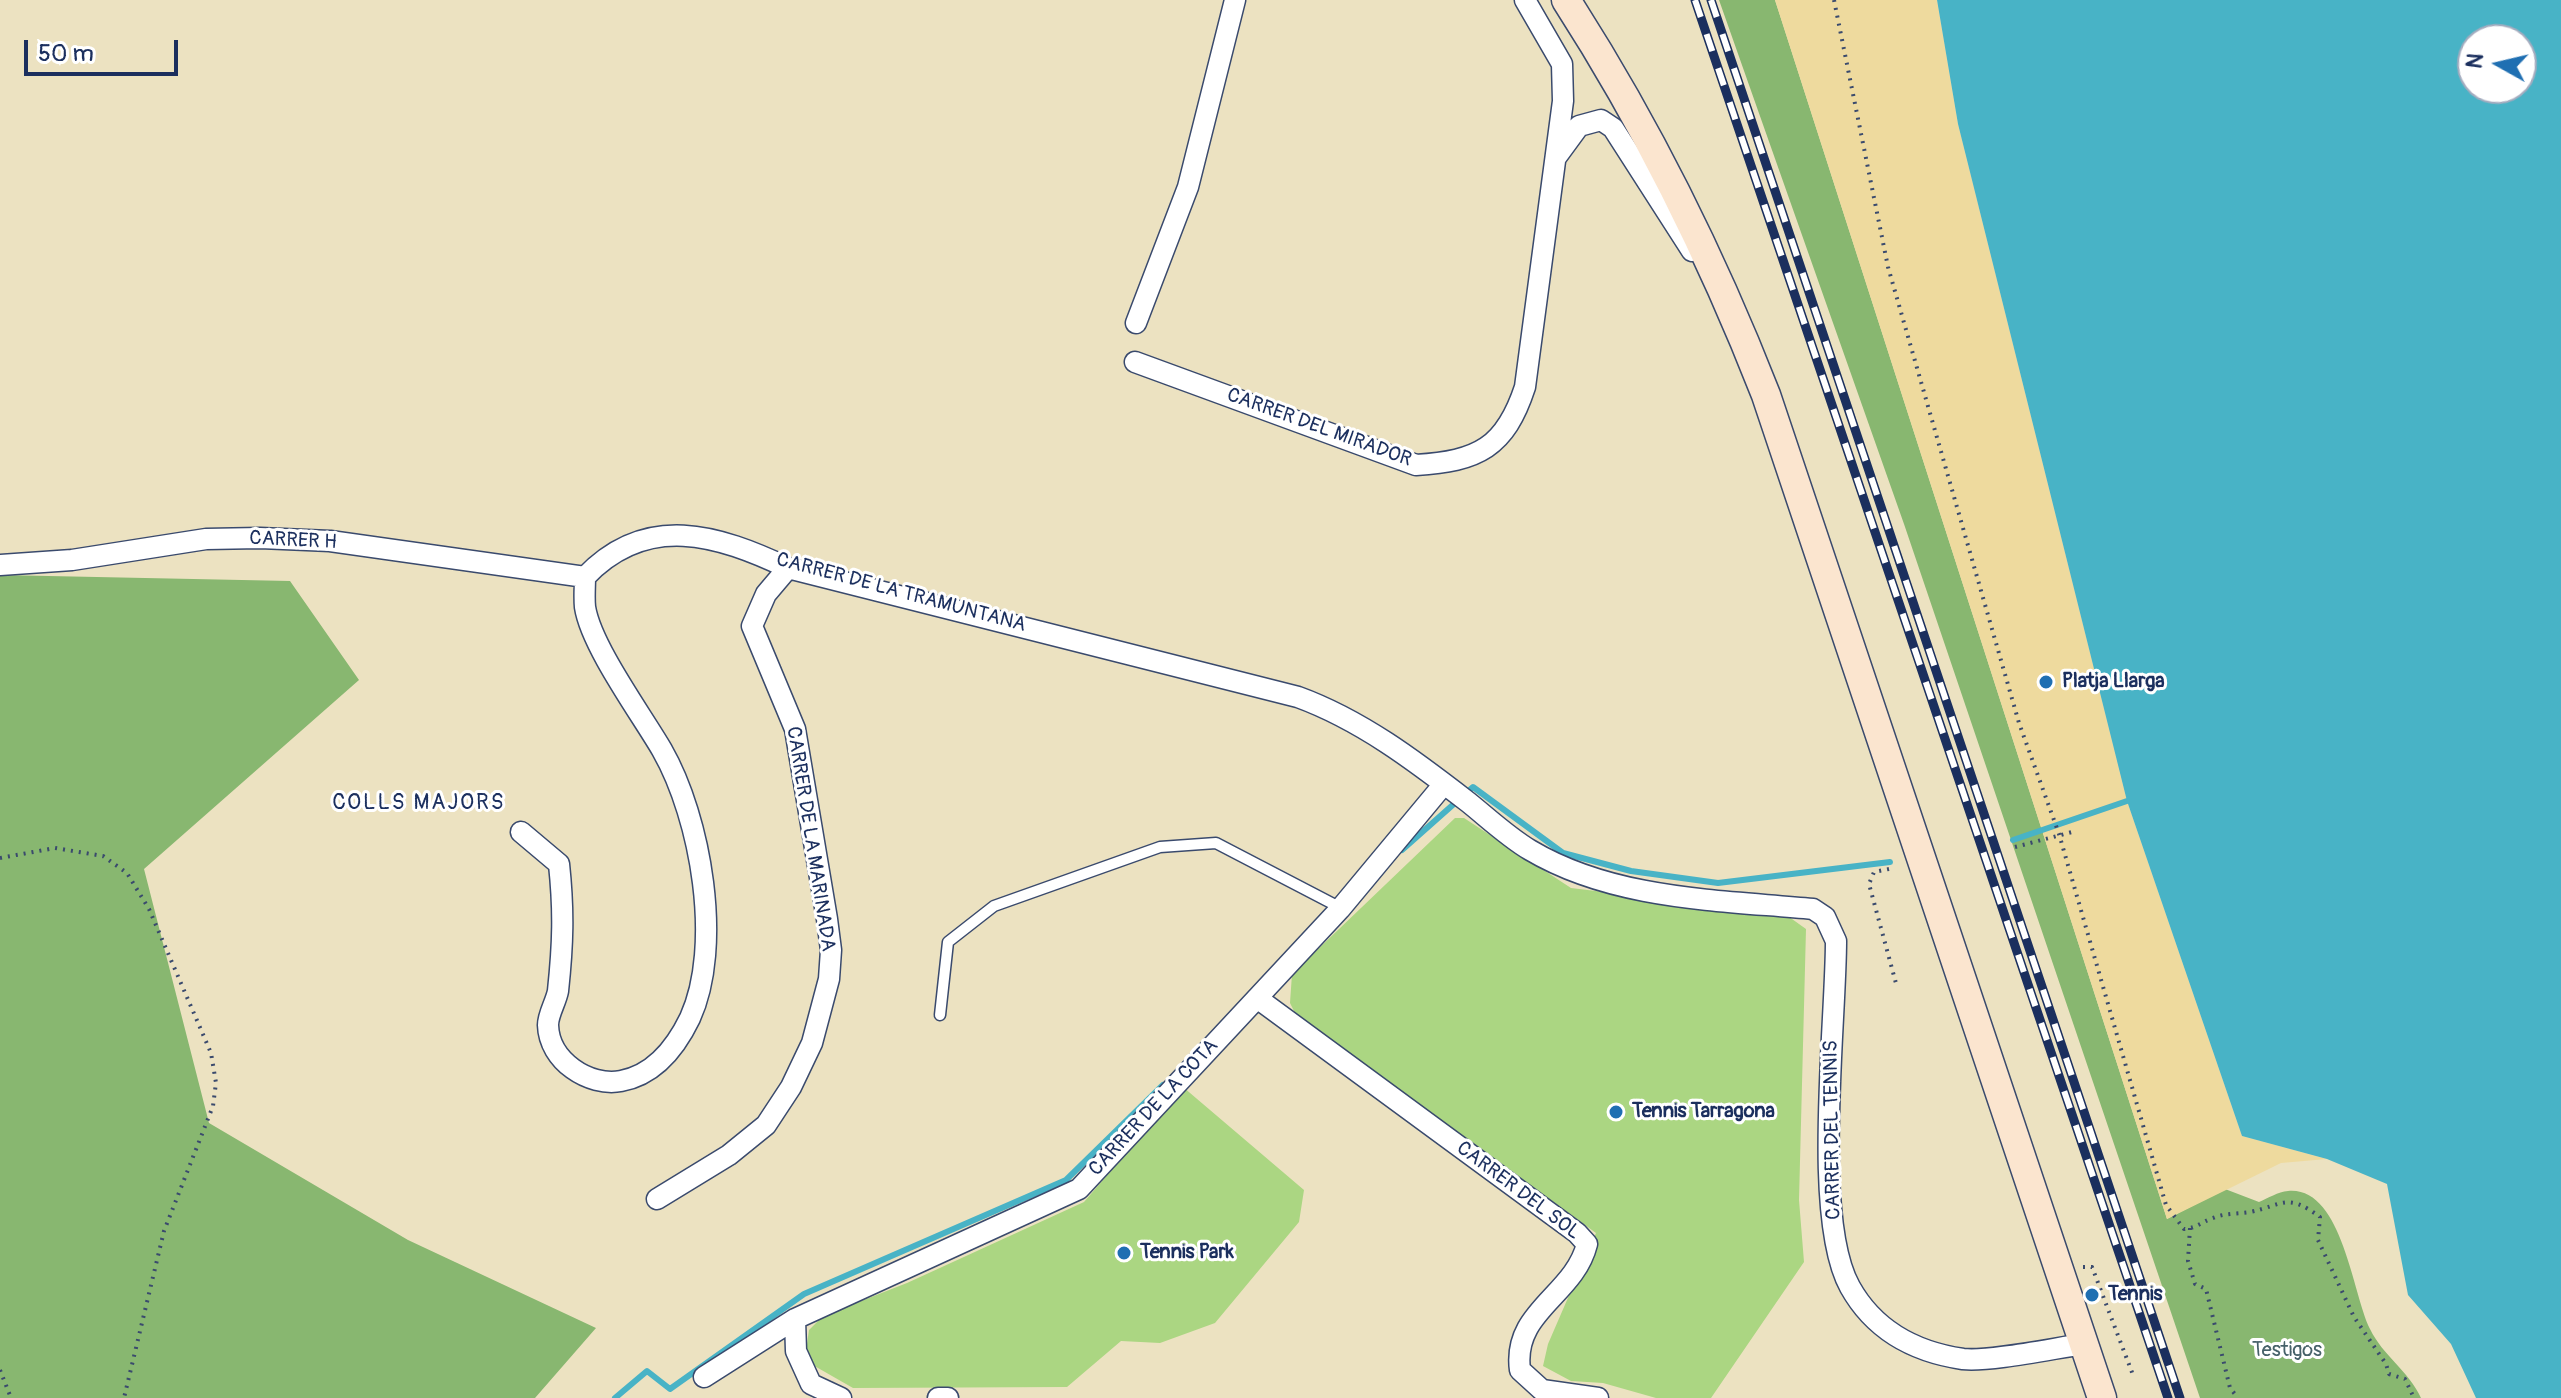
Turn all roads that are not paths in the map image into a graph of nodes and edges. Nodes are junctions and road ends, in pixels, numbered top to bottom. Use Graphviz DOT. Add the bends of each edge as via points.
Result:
graph roads {
  1 [pos="1235,0"];
  2 [pos="1525,0"];
  3 [pos="1566,0"];
  4 [pos="1557,156"];
  5 [pos="1718,278"];
  6 [pos="1136,323"];
  7 [pos="1135,362"];
  8 [pos="0,565"];
  9 [pos="788,568"];
  10 [pos="585,577"];
  11 [pos="1448,787"];
  12 [pos="521,832"];
  13 [pos="1340,908"];
  14 [pos="1813,909"];
  15 [pos="1257,998"];
  16 [pos="940,1015"];
  17 [pos="657,1199"];
  18 [pos="795,1319"];
  19 [pos="2084,1344"];
  20 [pos="704,1377"];
  21 [pos="841,1398"];
  22 [pos="938,1398"];
  23 [pos="948,1398"];
  24 [pos="1598,1398"];
  25 [pos="2102,1398"];
  1 -- 6 [label="street" via="1188,187"];
  2 -- 4 [label="street, CARRER DEL MIRADOR" via="1562,64"];
  3 -- 5 [label="street" via="1616,77"];
  4 -- 5 [label="street" via="1579,126 1601,120 1613,128 1691,250"];
  4 -- 7 [label="street, CARRER DEL MIRADOR" via="1525,387 1515,416 1491,445 1457,462 1416,465"];
  5 -- 19 [label="street" via="1766,395 1821,554"];
  8 -- 10 [label="street, CARRER H" via="72,560 206,539 260,538 330,541"];
  9 -- 10 [label="street, CARRER DE LA TRAMUNTANA" via="736,543 691,535 619,549"];
  9 -- 11 [label="street, CARRER DE LA TRAMUNTANA" via="1298,697 1356,722"];
  9 -- 17 [label="street, CARRER DE LA MARINADA" via="766,594 752,626 795,729 831,950 822,1013 791,1087 766,1125 729,1155"];
  10 -- 12 [label="street" via="585,608 596,636 676,777 704,892 708,934 702,992 681,1037 639,1076 594,1081 572,1069 554,1045 548,1025 557,997 565,922 559,864"];
  11 -- 13 [label="street, CARRER DE LA COTA"];
  11 -- 14 [label="street, CARRER DE LA TRAMUNTANA" via="1527,849 1606,881 1683,896"];
  13 -- 15 [label="street, CARRER DE LA COTA"];
  13 -- 16 [label="lane" via="1216,843 1160,847 994,906 948,942"];
  14 -- 19 [label="street, CARRER DEL TENNIS" via="1825,917 1836,941 1831,1188 1837,1254 1849,1285 1873,1320 1913,1347 1966,1359"];
  15 -- 18 [label="street, CARRER DE LA COTA" via="1079,1189"];
  15 -- 24 [label="street, CARRER DEL SOL" via="1587,1244 1582,1264 1523,1331 1518,1354 1520,1370 1542,1390"];
  18 -- 20 [label="street, CARRER DE LA COTA"];
  18 -- 21 [label="street" via="796,1351 811,1384"];
  19 -- 25 [label="street"];
  22 -- 23 [label="street"];
}
